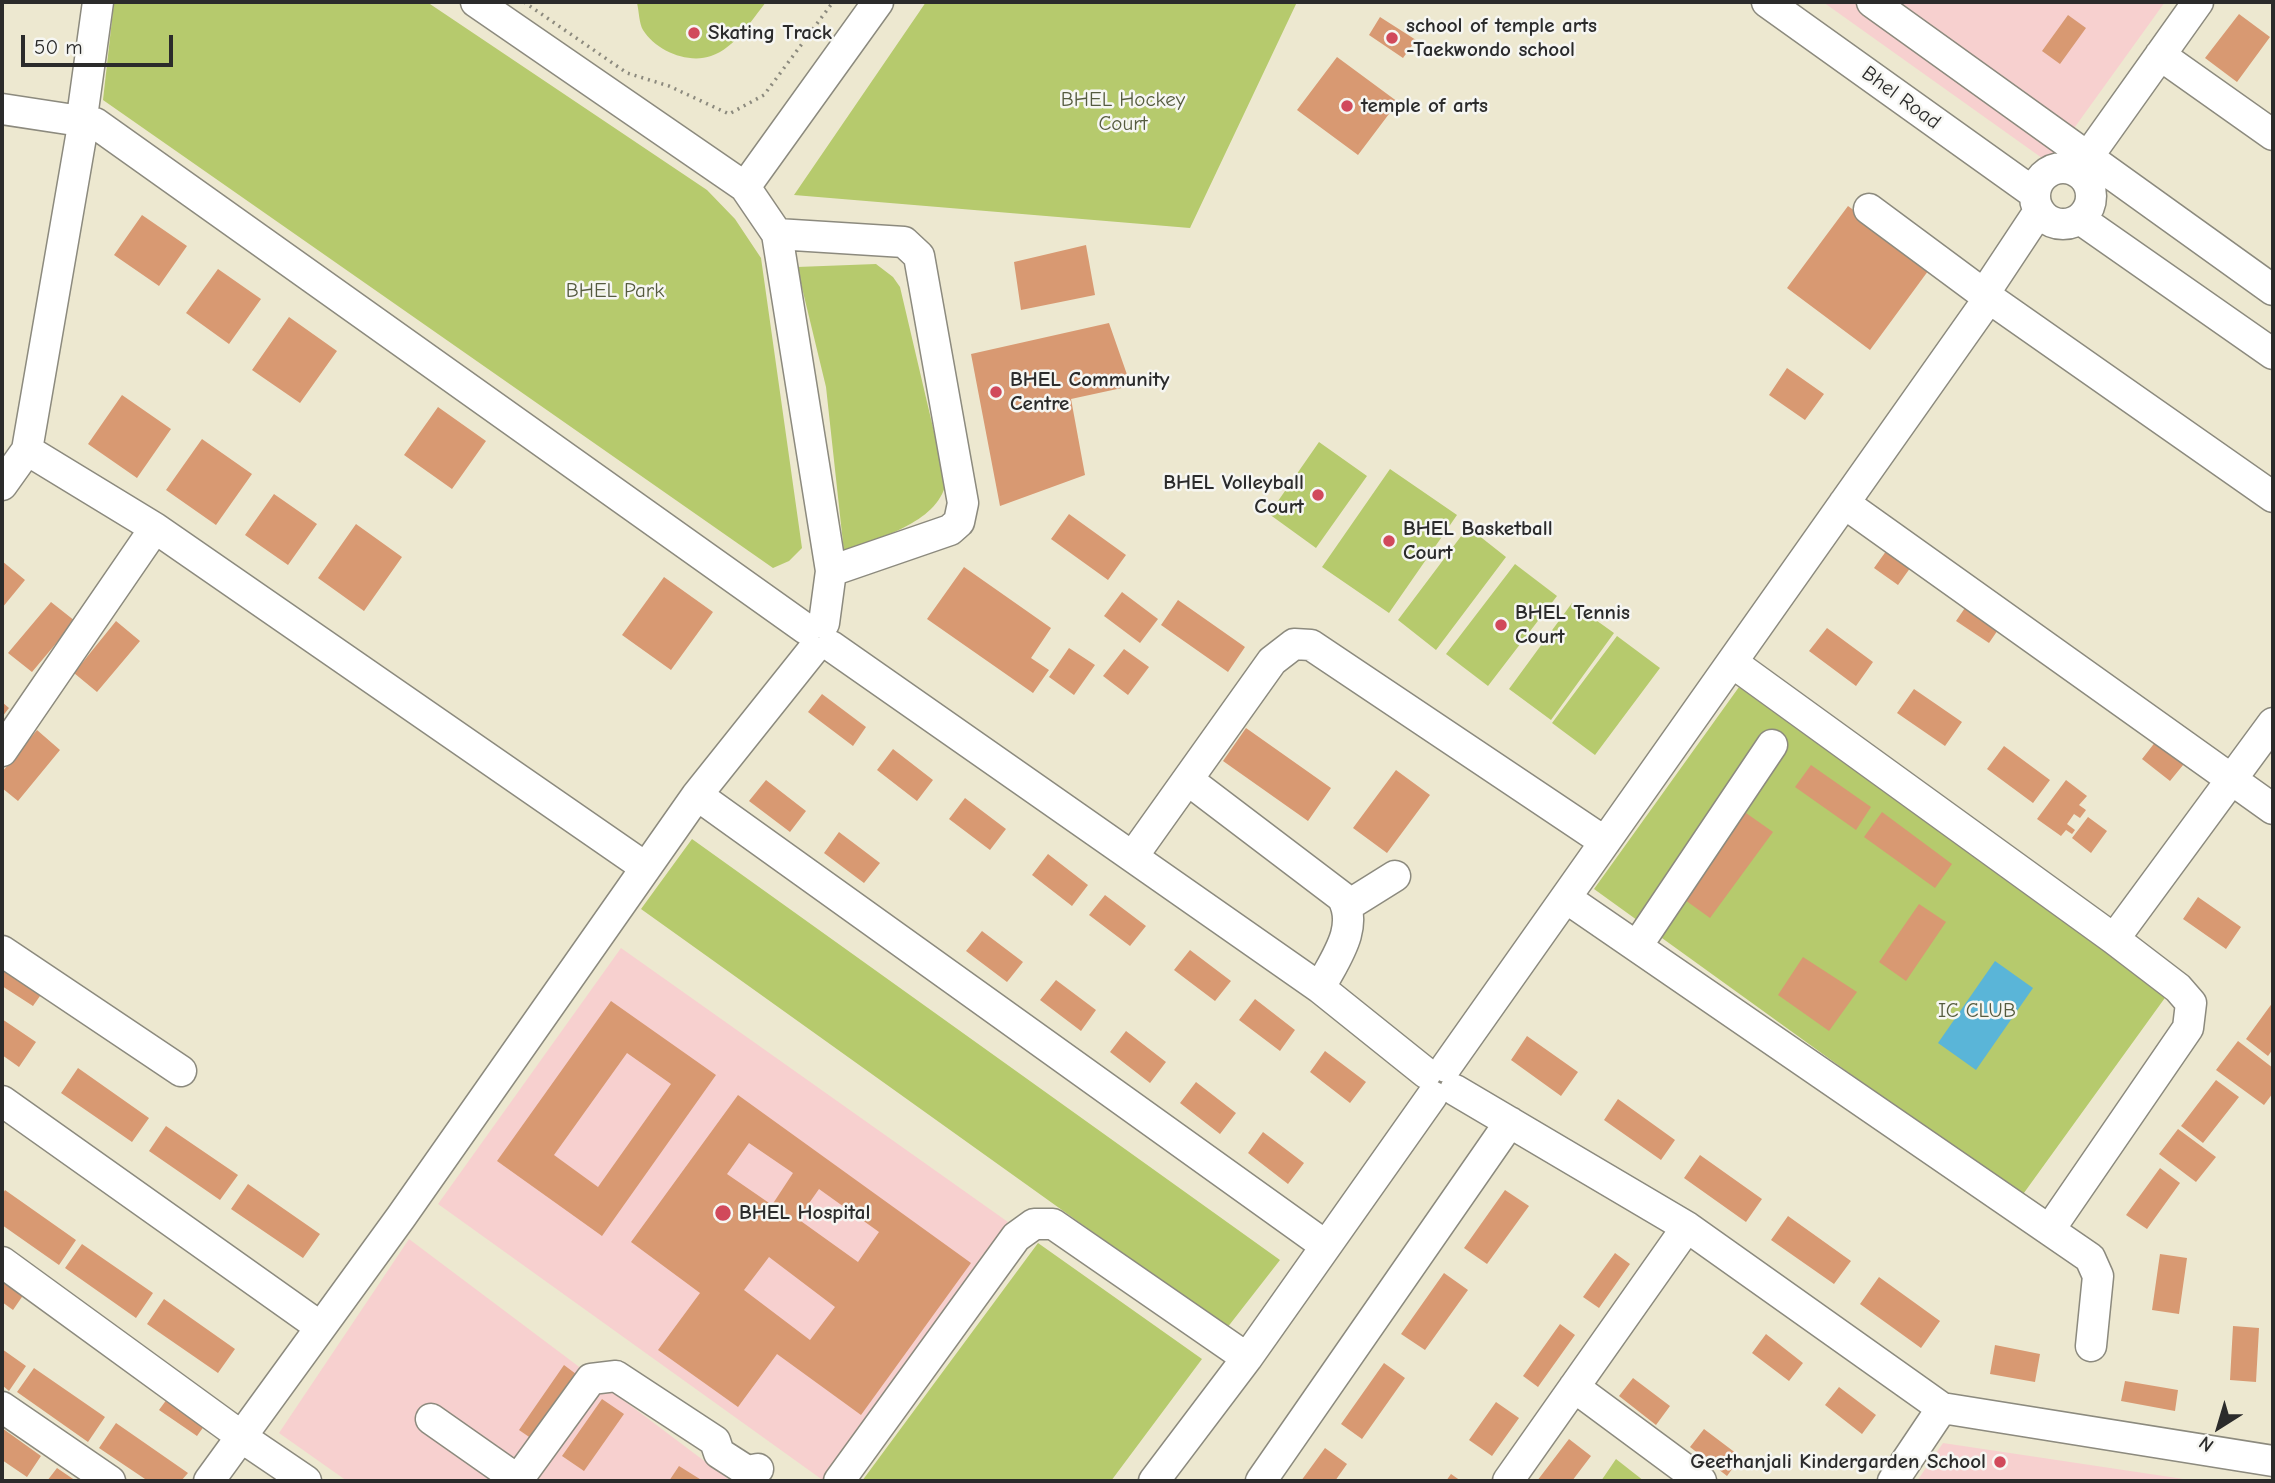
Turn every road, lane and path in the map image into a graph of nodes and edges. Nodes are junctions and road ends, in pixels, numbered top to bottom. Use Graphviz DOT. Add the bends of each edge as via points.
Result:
graph roads {
  1 [pos="98,2"];
  2 [pos="476,2"];
  3 [pos="524,2"];
  4 [pos="833,2"];
  5 [pos="878,2"];
  6 [pos="1767,2"];
  7 [pos="1872,2"];
  8 [pos="2185,6"];
  9 [pos="2160,55"];
  10 [pos="2,109"];
  11 [pos="84,121"];
  12 [pos="2273,135"];
  13 [pos="2082,165"];
  14 [pos="745,187"];
  15 [pos="1869,209"];
  16 [pos="2051,212"];
  17 [pos="777,234"];
  18 [pos="2273,290"];
  19 [pos="1989,298"];
  20 [pos="2273,354"];
  21 [pos="27,450"];
  22 [pos="2,485"];
  23 [pos="2273,497"];
  24 [pos="1844,503"];
  25 [pos="155,528"];
  26 [pos="831,571"];
  27 [pos="818,637"];
  28 [pos="1732,663"];
  29 [pos="2273,723"];
  30 [pos="1772,745"];
  31 [pos="2,751"];
  32 [pos="2232,779"];
  33 [pos="1188,780"];
  34 [pos="697,795"];
  35 [pos="2273,809"];
  36 [pos="1605,842"];
  37 [pos="1133,856"];
  38 [pos="645,867"];
  39 [pos="1395,876"];
  40 [pos="1566,898"];
  41 [pos="1347,906"];
  42 [pos="2114,939"];
  43 [pos="1637,946"];
  44 [pos="2,951"];
  45 [pos="1320,988"];
  46 [pos="181,1071"];
  47 [pos="1440,1082"];
  48 [pos="2,1101"];
  49 [pos="1510,1122"];
  50 [pos="1687,1227"];
  51 [pos="2050,1229"];
  52 [pos="1326,1246"];
  53 [pos="2,1262"];
  54 [pos="319,1326"];
  55 [pos="2091,1346"];
  56 [pos="1247,1358"];
  57 [pos="1574,1387"];
  58 [pos="2,1407"];
  59 [pos="1942,1408"];
  60 [pos="431,1419"];
  61 [pos="247,1440"];
  62 [pos="2270,1460"];
  63 [pos="767,1475"];
  64 [pos="518,1480"];
  65 [pos="110,1481"];
  66 [pos="209,1481"];
  67 [pos="306,1481"];
  68 [pos="839,1481"];
  69 [pos="1154,1481"];
  70 [pos="1261,1481"];
  71 [pos="1508,1481"];
  72 [pos="1701,1481"];
  73 [pos="1893,1481"];
  1 -- 11 [label="street"];
  2 -- 14 [label="street"];
  3 -- 4 [label="path" via="627,73 669,86 729,114 764,95"];
  5 -- 14 [label="street"];
  6 -- 16 [label="street, Bhel Road"];
  7 -- 13 [label="street"];
  8 -- 9 [label="street"];
  9 -- 12 [label="street"];
  9 -- 13 [label="street"];
  10 -- 11 [label="street"];
  11 -- 21 [label="street"];
  11 -- 27 [label="street"];
  13 -- 16 [label="street" via="2058,168 2042,177"];
  13 -- 16 [label="street" via="2091,195 2086,213"];
  13 -- 18 [label="street"];
  14 -- 17 [label="street"];
  15 -- 19 [label="street"];
  16 -- 19 [label="street" via="1988,288"];
  16 -- 20 [label="street, Bhel Road"];
  17 -- 26 [label="street"];
  17 -- 26 [label="street" via="904,242 919,256 963,503 959,522 950,530"];
  19 -- 23 [label="street"];
  19 -- 24 [label="street"];
  21 -- 22 [label="street"];
  21 -- 25 [label="street"];
  24 -- 28 [label="street"];
  24 -- 32 [label="street"];
  25 -- 31 [label="street"];
  25 -- 38 [label="street"];
  26 -- 27 [label="street"];
  27 -- 34 [label="street"];
  27 -- 37 [label="street"];
  28 -- 36 [label="street"];
  28 -- 42 [label="street"];
  29 -- 32 [label="street"];
  30 -- 43 [label="street"];
  32 -- 35 [label="street"];
  32 -- 42 [label="street"];
  33 -- 36 [label="street" via="1272,661 1294,644 1311,645"];
  33 -- 37 [label="street"];
  33 -- 41 [label="street" via="1332,889"];
  34 -- 38 [label="street"];
  34 -- 52 [label="street"];
  36 -- 40 [label="street"];
  37 -- 45 [label="street"];
  38 -- 54 [label="street" via="401,1217"];
  39 -- 41 [label="street"];
  40 -- 43 [label="street"];
  40 -- 47 [label="street"];
  41 -- 45 [label="street" via="1347,933"];
  42 -- 51 [label="street" via="2191,1003 2188,1028"];
  43 -- 51 [label="street"];
  44 -- 46 [label="street"];
  45 -- 47 [label="street"];
  47 -- 49 [label="street"];
  47 -- 52 [label="street"];
  48 -- 54 [label="street"];
  49 -- 50 [label="street"];
  49 -- 70 [label="street"];
  50 -- 57 [label="street"];
  50 -- 59 [label="street"];
  51 -- 55 [label="street" via="2096,1267"];
  52 -- 56 [label="street"];
  53 -- 61 [label="street"];
  54 -- 61 [label="street"];
  56 -- 68 [label="street" via="1054,1224 1034,1224 1016,1237"];
  56 -- 69 [label="street"];
  57 -- 71 [label="street"];
  57 -- 72 [label="street"];
  58 -- 65 [label="street"];
  59 -- 62 [label="street"];
  59 -- 73 [label="street"];
  60 -- 64 [label="street"];
  61 -- 66 [label="street"];
  61 -- 67 [label="street"];
  63 -- 64 [label="street" via="747,1471 719,1453 715,1441 616,1376 603,1376 591,1379"];
}
